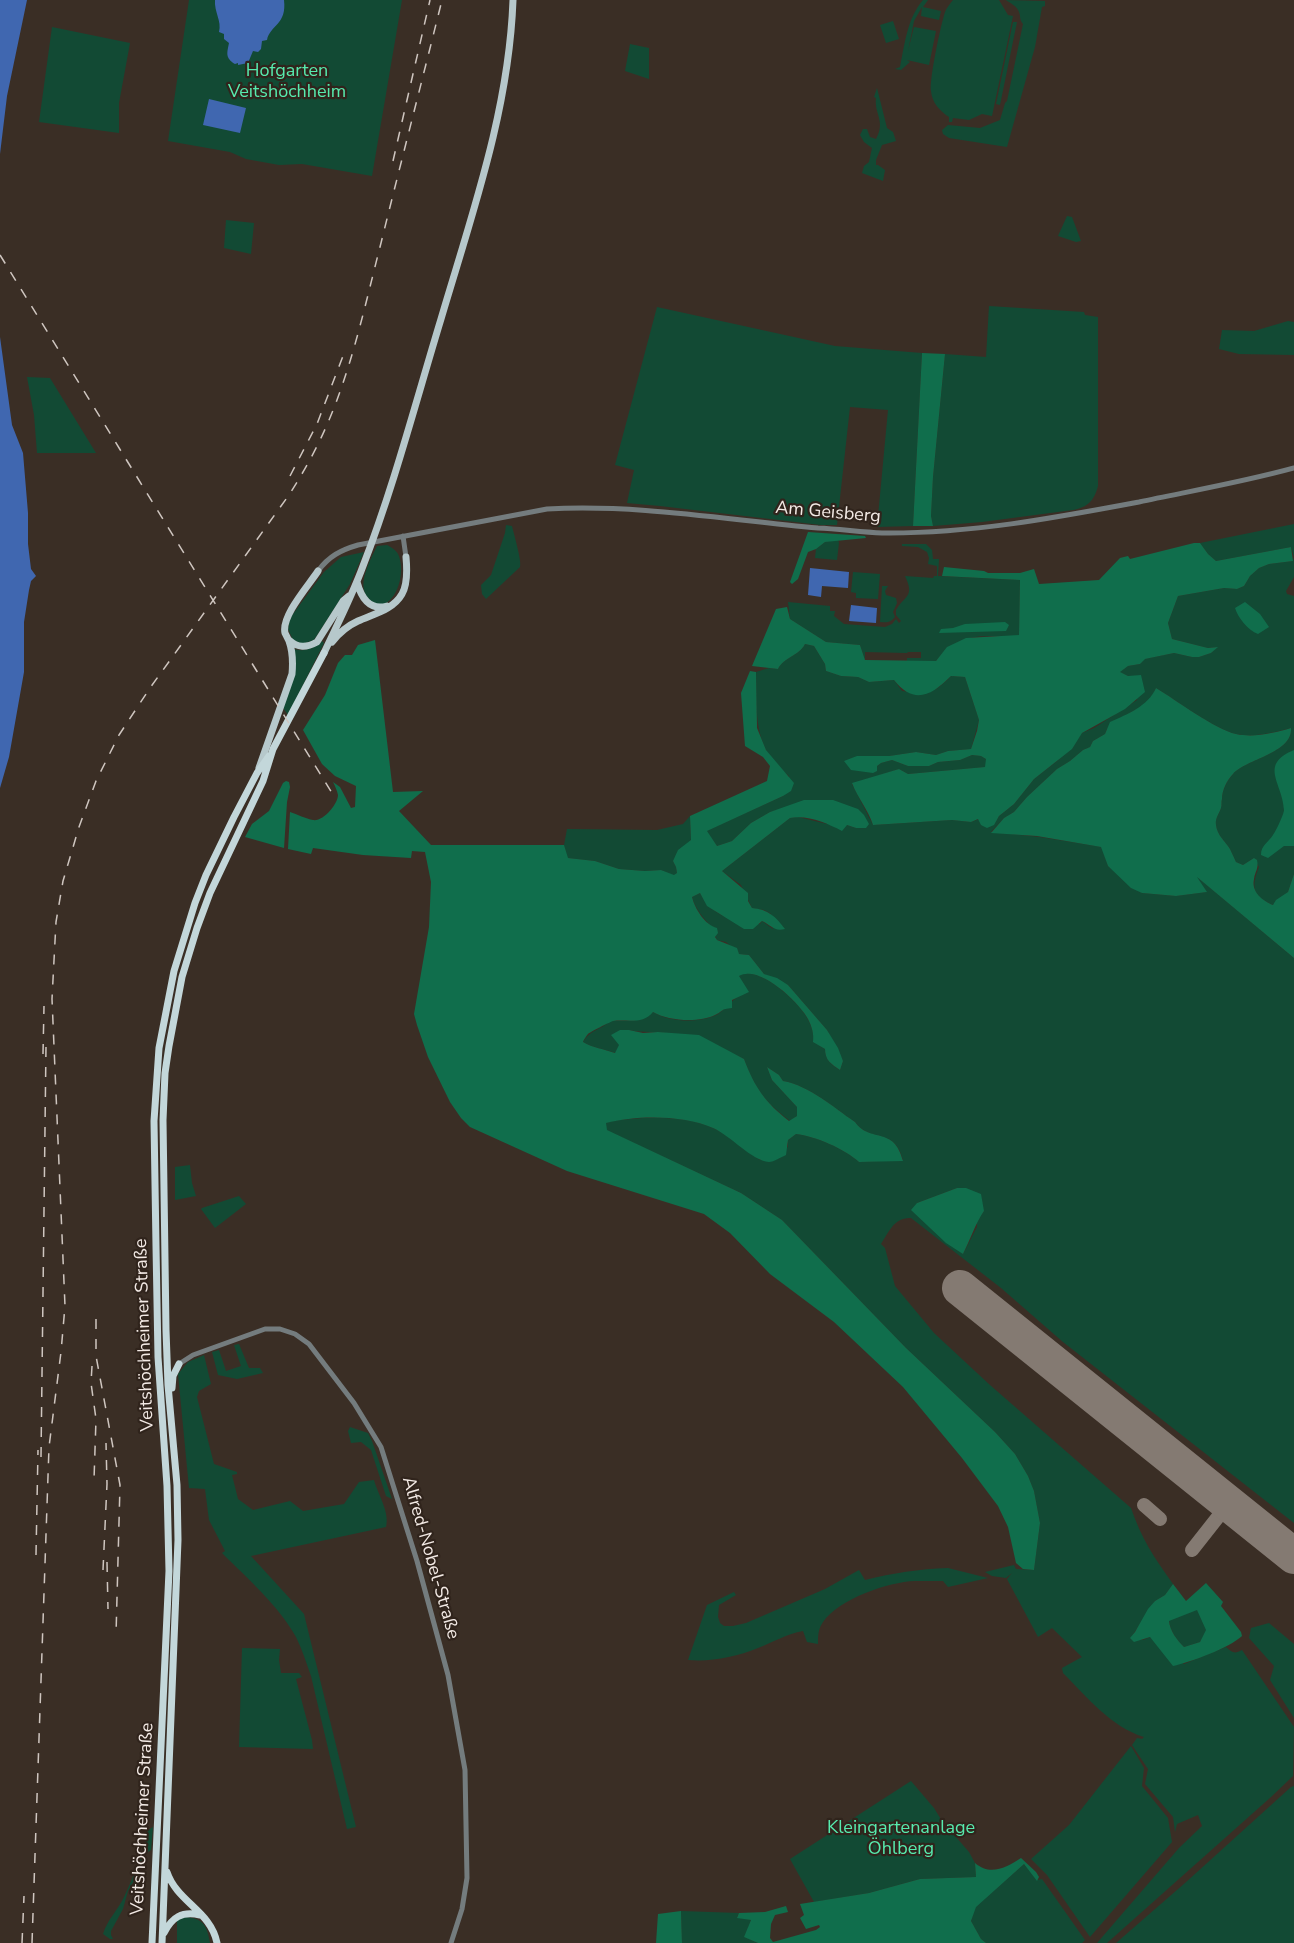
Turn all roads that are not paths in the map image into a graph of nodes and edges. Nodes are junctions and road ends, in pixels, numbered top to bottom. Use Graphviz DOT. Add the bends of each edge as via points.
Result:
graph roads {
  1 [pos="513,0"];
  2 [pos="1294,468"];
  3 [pos="403,536"];
  4 [pos="406,557"];
  5 [pos="318,571"];
  6 [pos="357,582"];
  7 [pos="352,593"];
  8 [pos="389,606"];
  9 [pos="289,640"];
  10 [pos="324,653"];
  11 [pos="273,749"];
  12 [pos="257,773"];
  13 [pos="179,1364"];
  14 [pos="170,1407"];
  15 [pos="166,1867"];
  16 [pos="203,1916"];
  17 [pos="162,1940"];
  18 [pos="152,1943"];
  19 [pos="217,1943"];
  20 [pos="451,1943"];
  1 -- 6 [label="main road" via="508,65 491,148"];
  2 -- 3 [label="street, Am Geisberg" via="1067,516 929,532 879,533 641,509 572,507 518,513"];
  3 -- 4 [label="street"];
  3 -- 5 [label="street, Am Geisberg" via="358,545 332,556"];
  4 -- 8 [label="main road" via="403,592"];
  5 -- 9 [label="main road" via="288,616 285,634"];
  6 -- 7 [label="main road"];
  6 -- 8 [label="main road" via="369,604"];
  7 -- 9 [label="main road" via="317,642 302,647"];
  7 -- 10 [label="main road"];
  8 -- 10 [label="main road" via="347,627"];
  9 -- 12 [label="main road" via="292,675"];
  10 -- 11 [label="highway, Veitshöchheimer Straße"];
  11 -- 12 [label="highway, Veitshöchheimer Straße"];
  11 -- 14 [label="highway, Veitshöchheimer Straße" via="263,781 197,928 182,977 169,1046 163,1166"];
  12 -- 18 [label="highway, Veitshöchheimer Straße" via="195,903 174,971 159,1048 154,1120 158,1357 169,1571"];
  13 -- 14 [label="highway" via="173,1376 174,1402"];
  13 -- 20 [label="street, Alfred-Nobel-Straße" via="193,1355 265,1329 295,1334 309,1344 354,1403 381,1447 448,1676 465,1770 467,1878"];
  14 -- 15 [label="highway, Veitshöchheimer Straße" via="178,1540"];
  15 -- 16 [label="highway" via="178,1893"];
  15 -- 17 [label="highway, Veitshöchheimer Straße"];
  16 -- 17 [label="highway" via="185,1913 176,1917"];
  16 -- 19 [label="highway" via="212,1926"];
}
